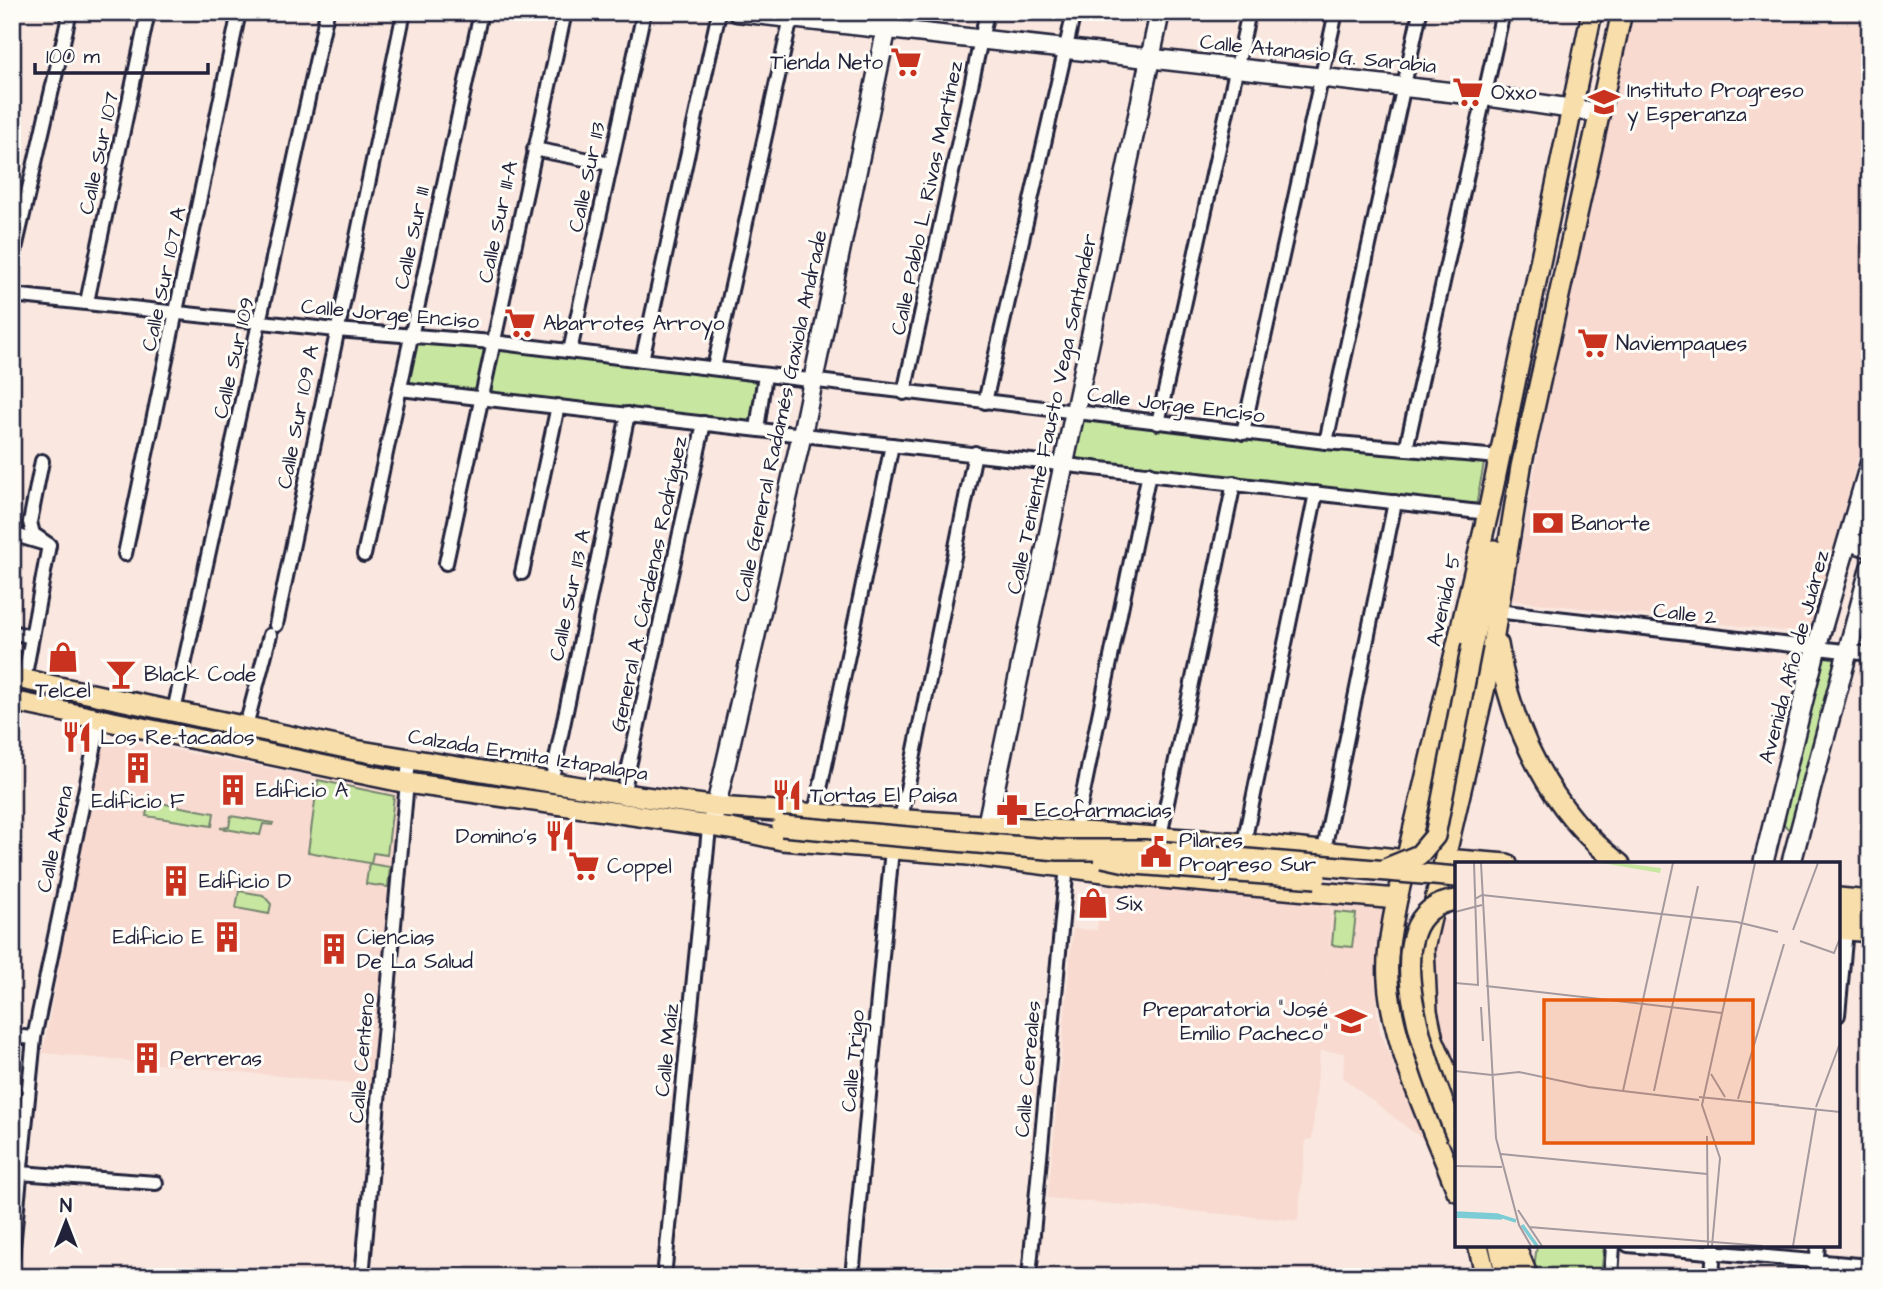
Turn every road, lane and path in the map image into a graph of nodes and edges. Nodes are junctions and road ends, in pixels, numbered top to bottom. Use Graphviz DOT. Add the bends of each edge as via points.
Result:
graph roads {
  1 [pos="70,12"];
  2 [pos="148,12"];
  3 [pos="239,12"];
  4 [pos="327,12"];
  5 [pos="404,12"];
  6 [pos="481,12"];
  7 [pos="565,12"];
  8 [pos="644,12"];
  9 [pos="719,12"];
  10 [pos="737,12"];
  11 [pos="987,12"];
  12 [pos="1074,12"];
  13 [pos="1160,12"];
  14 [pos="1249,12"];
  15 [pos="1336,12"];
  16 [pos="1420,12"];
  17 [pos="1503,12"];
  18 [pos="1592,12"];
  19 [pos="1622,12"];
  20 [pos="791,15"];
  21 [pos="888,21"];
  22 [pos="981,39"];
  23 [pos="1066,49"];
  24 [pos="1150,58"];
  25 [pos="1237,68"];
  26 [pos="1322,78"];
  27 [pos="1404,87"];
  28 [pos="1485,96"];
  29 [pos="1572,109"];
  30 [pos="1600,113"];
  31 [pos="534,149"];
  32 [pos="610,164"];
  33 [pos="12,262"];
  34 [pos="12,295"];
  35 [pos="87,302"];
  36 [pos="177,312"];
  37 [pos="262,321"];
  38 [pos="335,330"];
  39 [pos="410,336"];
  40 [pos="493,342"];
  41 [pos="569,351"];
  42 [pos="642,360"];
  43 [pos="714,368"];
  44 [pos="765,375"];
  45 [pos="813,381"];
  46 [pos="400,388"];
  47 [pos="904,393"];
  48 [pos="482,396"];
  49 [pos="985,402"];
  50 [pos="558,406"];
  51 [pos="1075,412"];
  52 [pos="628,414"];
  53 [pos="704,423"];
  54 [pos="1158,423"];
  55 [pos="757,429"];
  56 [pos="1243,433"];
  57 [pos="802,434"];
  58 [pos="1326,442"];
  59 [pos="892,445"];
  60 [pos="1406,449"];
  61 [pos="975,453"];
  62 [pos="1499,457"];
  63 [pos="42,461"];
  64 [pos="1066,462"];
  65 [pos="1870,463"];
  66 [pos="1149,473"];
  67 [pos="1234,483"];
  68 [pos="1316,493"];
  69 [pos="1395,502"];
  70 [pos="1512,510"];
  71 [pos="1488,513"];
  72 [pos="12,534"];
  73 [pos="1848,541"];
  74 [pos="49,544"];
  75 [pos="1870,548"];
  76 [pos="124,554"];
  77 [pos="364,555"];
  78 [pos="446,563"];
  79 [pos="1870,568"];
  80 [pos="522,573"];
  81 [pos="1495,613"];
  82 [pos="12,632"];
  83 [pos="32,637"];
  84 [pos="1816,649"];
  85 [pos="1845,652"];
  86 [pos="1870,654"];
  87 [pos="18,678"];
  88 [pos="12,701"];
  89 [pos="174,711"];
  90 [pos="100,720"];
  91 [pos="246,726"];
  92 [pos="355,750"];
  93 [pos="408,760"];
  94 [pos="462,769"];
  95 [pos="350,772"];
  96 [pos="407,783"];
  97 [pos="551,783"];
  98 [pos="458,790"];
  99 [pos="623,794"];
  100 [pos="718,807"];
  101 [pos="815,813"];
  102 [pos="901,819"];
  103 [pos="987,825"];
  104 [pos="709,828"];
  105 [pos="731,829"];
  106 [pos="1044,830"];
  107 [pos="1075,832"];
  108 [pos="1160,836"];
  109 [pos="1244,843"];
  110 [pos="892,849"];
  111 [pos="1333,852"];
  112 [pos="1766,858"];
  113 [pos="1445,859"];
  114 [pos="1406,860"];
  115 [pos="1792,860"];
  116 [pos="1482,862"];
  117 [pos="1618,862"];
  118 [pos="1068,866"];
  119 [pos="1369,869"];
  120 [pos="1455,877"];
  121 [pos="1342,894"];
  122 [pos="1452,894"];
  123 [pos="1840,898"];
  124 [pos="1397,899"];
  125 [pos="1870,901"];
  126 [pos="1840,911"];
  127 [pos="1870,915"];
  128 [pos="1842,929"];
  129 [pos="1870,932"];
  130 [pos="1840,972"];
  131 [pos="12,1036"];
  132 [pos="34,1038"];
  133 [pos="1455,1091"];
  134 [pos="1455,1132"];
  135 [pos="20,1173"];
  136 [pos="156,1183"];
  137 [pos="1455,1186"];
  138 [pos="1499,1247"];
  139 [pos="1517,1247"];
  140 [pos="1614,1247"];
  141 [pos="1671,1247"];
  142 [pos="1818,1247"];
  143 [pos="1714,1249"];
  144 [pos="12,1256"];
  145 [pos="1816,1261"];
  146 [pos="1870,1266"];
  147 [pos="362,1277"];
  148 [pos="664,1277"];
  149 [pos="852,1277"];
  150 [pos="1028,1277"];
  151 [pos="1506,1277"];
  152 [pos="1528,1277"];
  153 [pos="1611,1277"];
  154 [pos="1712,1277"];
  155 [pos="1815,1277"];
  1 -- 33 [label="street"];
  2 -- 35 [label="street, Calle Sur 107"];
  3 -- 36 [label="street, Calle Sur 107 A"];
  4 -- 37 [label="street, Calle Sur 109"];
  5 -- 38 [label="street, Calle Sur 109 A"];
  6 -- 39 [label="street, Calle Sur 111"];
  7 -- 31 [label="street, Calle Sur 111-A"];
  8 -- 32 [label="street, Calle Sur 113"];
  9 -- 42 [label="street"];
  10 -- 20 [label="street, Calle Atanasio G. Sarabia"];
  11 -- 22 [label="street, Calle Pablo L. Rivas Martínez"];
  12 -- 23 [label="street"];
  13 -- 24 [label="street, Calle Teniente Fausto Vega Santander"];
  14 -- 25 [label="street"];
  15 -- 26 [label="street"];
  16 -- 27 [label="street"];
  17 -- 28 [label="street"];
  18 -- 29 [label="main road, Avenida 5"];
  19 -- 30 [label="main road"];
  20 -- 21 [label="street, Calle Atanasio G. Sarabia"];
  20 -- 43 [label="street"];
  21 -- 22 [label="street, Calle Atanasio G. Sarabia"];
  21 -- 45 [label="street, Calle General Radamés Gaxiola Andrade"];
  22 -- 23 [label="street, Calle Atanasio G. Sarabia"];
  22 -- 47 [label="street, Calle Pablo L. Rivas Martínez"];
  23 -- 24 [label="street, Calle Atanasio G. Sarabia"];
  23 -- 49 [label="street"];
  24 -- 25 [label="street, Calle Atanasio G. Sarabia"];
  24 -- 51 [label="street, Calle Teniente Fausto Vega Santander"];
  25 -- 26 [label="street, Calle Atanasio G. Sarabia"];
  25 -- 54 [label="street"];
  26 -- 27 [label="street, Calle Atanasio G. Sarabia"];
  26 -- 56 [label="street"];
  27 -- 28 [label="street, Calle Atanasio G. Sarabia"];
  27 -- 58 [label="street"];
  28 -- 29 [label="street, Calle Atanasio G. Sarabia"];
  28 -- 60 [label="street"];
  29 -- 30 [label="street, Calle Atanasio G. Sarabia"];
  29 -- 62 [label="main road, Avenida 5"];
  30 -- 70 [label="main road"];
  31 -- 32 [label="street"];
  31 -- 40 [label="street, Calle Sur 111-A"];
  32 -- 41 [label="street, Calle Sur 113"];
  34 -- 35 [label="street, Calle Jorge Enciso"];
  35 -- 36 [label="street, Calle Jorge Enciso"];
  36 -- 37 [label="street, Calle Jorge Enciso"];
  36 -- 76 [label="street, Calle Sur 107 A"];
  37 -- 38 [label="street, Calle Jorge Enciso"];
  37 -- 89 [label="street, Calle Sur 109"];
  38 -- 39 [label="street, Calle Jorge Enciso"];
  38 -- 91 [label="street, Calle Sur 109 A" via="273,630"];
  39 -- 40 [label="street, Calle Jorge Enciso"];
  39 -- 46 [label="street, Calle Sur 111"];
  40 -- 41 [label="street, Calle Jorge Enciso"];
  40 -- 48 [label="street, Calle Sur 111-A"];
  41 -- 42 [label="street, Calle Jorge Enciso"];
  42 -- 43 [label="street, Calle Jorge Enciso"];
  43 -- 44 [label="street, Calle Jorge Enciso"];
  44 -- 45 [label="street, Calle Jorge Enciso"];
  44 -- 55 [label="street"];
  45 -- 47 [label="street, Calle Jorge Enciso"];
  45 -- 57 [label="street, Calle General Radamés Gaxiola Andrade"];
  46 -- 48 [label="street"];
  46 -- 77 [label="street, Calle Sur 111"];
  47 -- 49 [label="street, Calle Jorge Enciso"];
  48 -- 50 [label="street"];
  48 -- 78 [label="street, Calle Sur 111-A"];
  49 -- 51 [label="street, Calle Jorge Enciso"];
  50 -- 52 [label="street"];
  50 -- 80 [label="street"];
  51 -- 54 [label="street, Calle Jorge Enciso"];
  51 -- 64 [label="street, Calle Teniente Fausto Vega Santander"];
  52 -- 53 [label="street"];
  52 -- 97 [label="street, Calle Sur 113 A"];
  53 -- 55 [label="street"];
  53 -- 99 [label="street, General A. Cárdenas Rodríguez"];
  54 -- 56 [label="street, Calle Jorge Enciso"];
  55 -- 57 [label="street"];
  56 -- 58 [label="street, Calle Jorge Enciso"];
  57 -- 59 [label="street"];
  57 -- 100 [label="street, Calle General Radamés Gaxiola Andrade"];
  58 -- 60 [label="street, Calle Jorge Enciso"];
  59 -- 61 [label="street"];
  59 -- 101 [label="street"];
  60 -- 62 [label="street, Calle Jorge Enciso"];
  61 -- 64 [label="street"];
  61 -- 102 [label="street"];
  62 -- 71 [label="main road, Avenida 5"];
  63 -- 74 [label="street" via="30,522 33,534"];
  64 -- 66 [label="street"];
  64 -- 103 [label="street, Calle Teniente Fausto Vega Santander"];
  65 -- 73 [label="street, Avenida Año de Juárez"];
  66 -- 67 [label="street"];
  66 -- 107 [label="street"];
  67 -- 68 [label="street"];
  67 -- 108 [label="street"];
  68 -- 69 [label="street"];
  68 -- 109 [label="street"];
  69 -- 71 [label="street"];
  69 -- 111 [label="street"];
  70 -- 81 [label="main road"];
  70 -- 119 [label="main road, bridge" via="1494,550 1435,836 1428,848 1410,860"];
  71 -- 114 [label="main road, Avenida 5"];
  72 -- 74 [label="street"];
  73 -- 75 [label="street"];
  73 -- 84 [label="street, Avenida Año de Juárez"];
  74 -- 83 [label="street"];
  79 -- 85 [label="street"];
  81 -- 84 [label="street, Calle 2"];
  81 -- 113 [label="main road" via="1487,678"];
  81 -- 117 [label="main road" via="1506,686 1531,754 1569,812"];
  82 -- 83 [label="street"];
  83 -- 87 [label="street"];
  84 -- 85 [label="street, Calle 2"];
  84 -- 112 [label="street, Avenida Año de Juárez"];
  85 -- 86 [label="street, Calle 2"];
  85 -- 115 [label="street"];
  87 -- 89 [label="main road, Calzada Ermita Iztapalapa"];
  88 -- 90 [label="main road"];
  89 -- 91 [label="main road, Calzada Ermita Iztapalapa"];
  90 -- 95 [label="main road"];
  90 -- 132 [label="street, Calle Avena"];
  91 -- 92 [label="main road, Calzada Ermita Iztapalapa"];
  92 -- 93 [label="main road, Calzada Ermita Iztapalapa"];
  92 -- 95 [label="main road"];
  93 -- 94 [label="main road, Calzada Ermita Iztapalapa"];
  93 -- 96 [label="street, Calle Centeno"];
  94 -- 97 [label="main road, Calzada Ermita Iztapalapa"];
  94 -- 98 [label="main road"];
  95 -- 96 [label="main road"];
  96 -- 98 [label="main road"];
  96 -- 147 [label="street, Calle Centeno"];
  97 -- 99 [label="main road, Calzada Ermita Iztapalapa"];
  98 -- 104 [label="main road"];
  99 -- 100 [label="main road, Calzada Ermita Iztapalapa"];
  100 -- 101 [label="main road, Calzada Ermita Iztapalapa"];
  100 -- 104 [label="street, Calle General Radamés Gaxiola Andrade"];
  101 -- 102 [label="main road, Calzada Ermita Iztapalapa"];
  102 -- 103 [label="main road, Calzada Ermita Iztapalapa"];
  103 -- 106 [label="main road, Calzada Ermita Iztapalapa"];
  104 -- 105 [label="main road"];
  104 -- 148 [label="street, Calle Maíz"];
  105 -- 110 [label="main road" via="782,840"];
  105 -- 119 [label="main road, bridge" via="782,826 1058,850 1144,849"];
  106 -- 107 [label="main road, Calzada Ermita Iztapalapa"];
  106 -- 122 [label="main road, Calzada Ermita Iztapalapa, bridge" via="1103,857 1135,864"];
  107 -- 108 [label="main road, Calzada Ermita Iztapalapa"];
  108 -- 109 [label="main road, Calzada Ermita Iztapalapa"];
  109 -- 111 [label="main road, Calzada Ermita Iztapalapa"];
  110 -- 118 [label="main road"];
  110 -- 149 [label="street, Calle Trigo"];
  111 -- 114 [label="main road, Calzada Ermita Iztapalapa"];
  111 -- 121 [label="main road" via="1354,866 1354,878"];
  112 -- 115 [label="street"];
  113 -- 116 [label="main road"];
  113 -- 122 [label="main road"];
  114 -- 124 [label="main road, Avenida 5"];
  118 -- 121 [label="main road"];
  118 -- 150 [label="street, Calle Cereales"];
  119 -- 120 [label="main road, bridge"];
  121 -- 124 [label="main road"];
  122 -- 133 [label="main road" via="1424,948 1423,976 1433,1039"];
  122 -- 134 [label="main road, bridge" via="1420,921 1411,965 1420,1040"];
  123 -- 125 [label="main road"];
  124 -- 137 [label="main road, Avenida 5" via="1388,951 1391,1008"];
  126 -- 127 [label="main road"];
  128 -- 129 [label="main road"];
  128 -- 130 [label="street"];
  131 -- 132 [label="street"];
  132 -- 135 [label="street, Calle Avena"];
  135 -- 136 [label="street"];
  135 -- 144 [label="street, Calle Avena"];
  138 -- 151 [label="main road"];
  139 -- 152 [label="main road"];
  140 -- 153 [label="street"];
  141 -- 143 [label="street"];
  142 -- 145 [label="street"];
  143 -- 145 [label="street"];
  143 -- 154 [label="street"];
  145 -- 146 [label="street"];
  145 -- 155 [label="street"];
}
